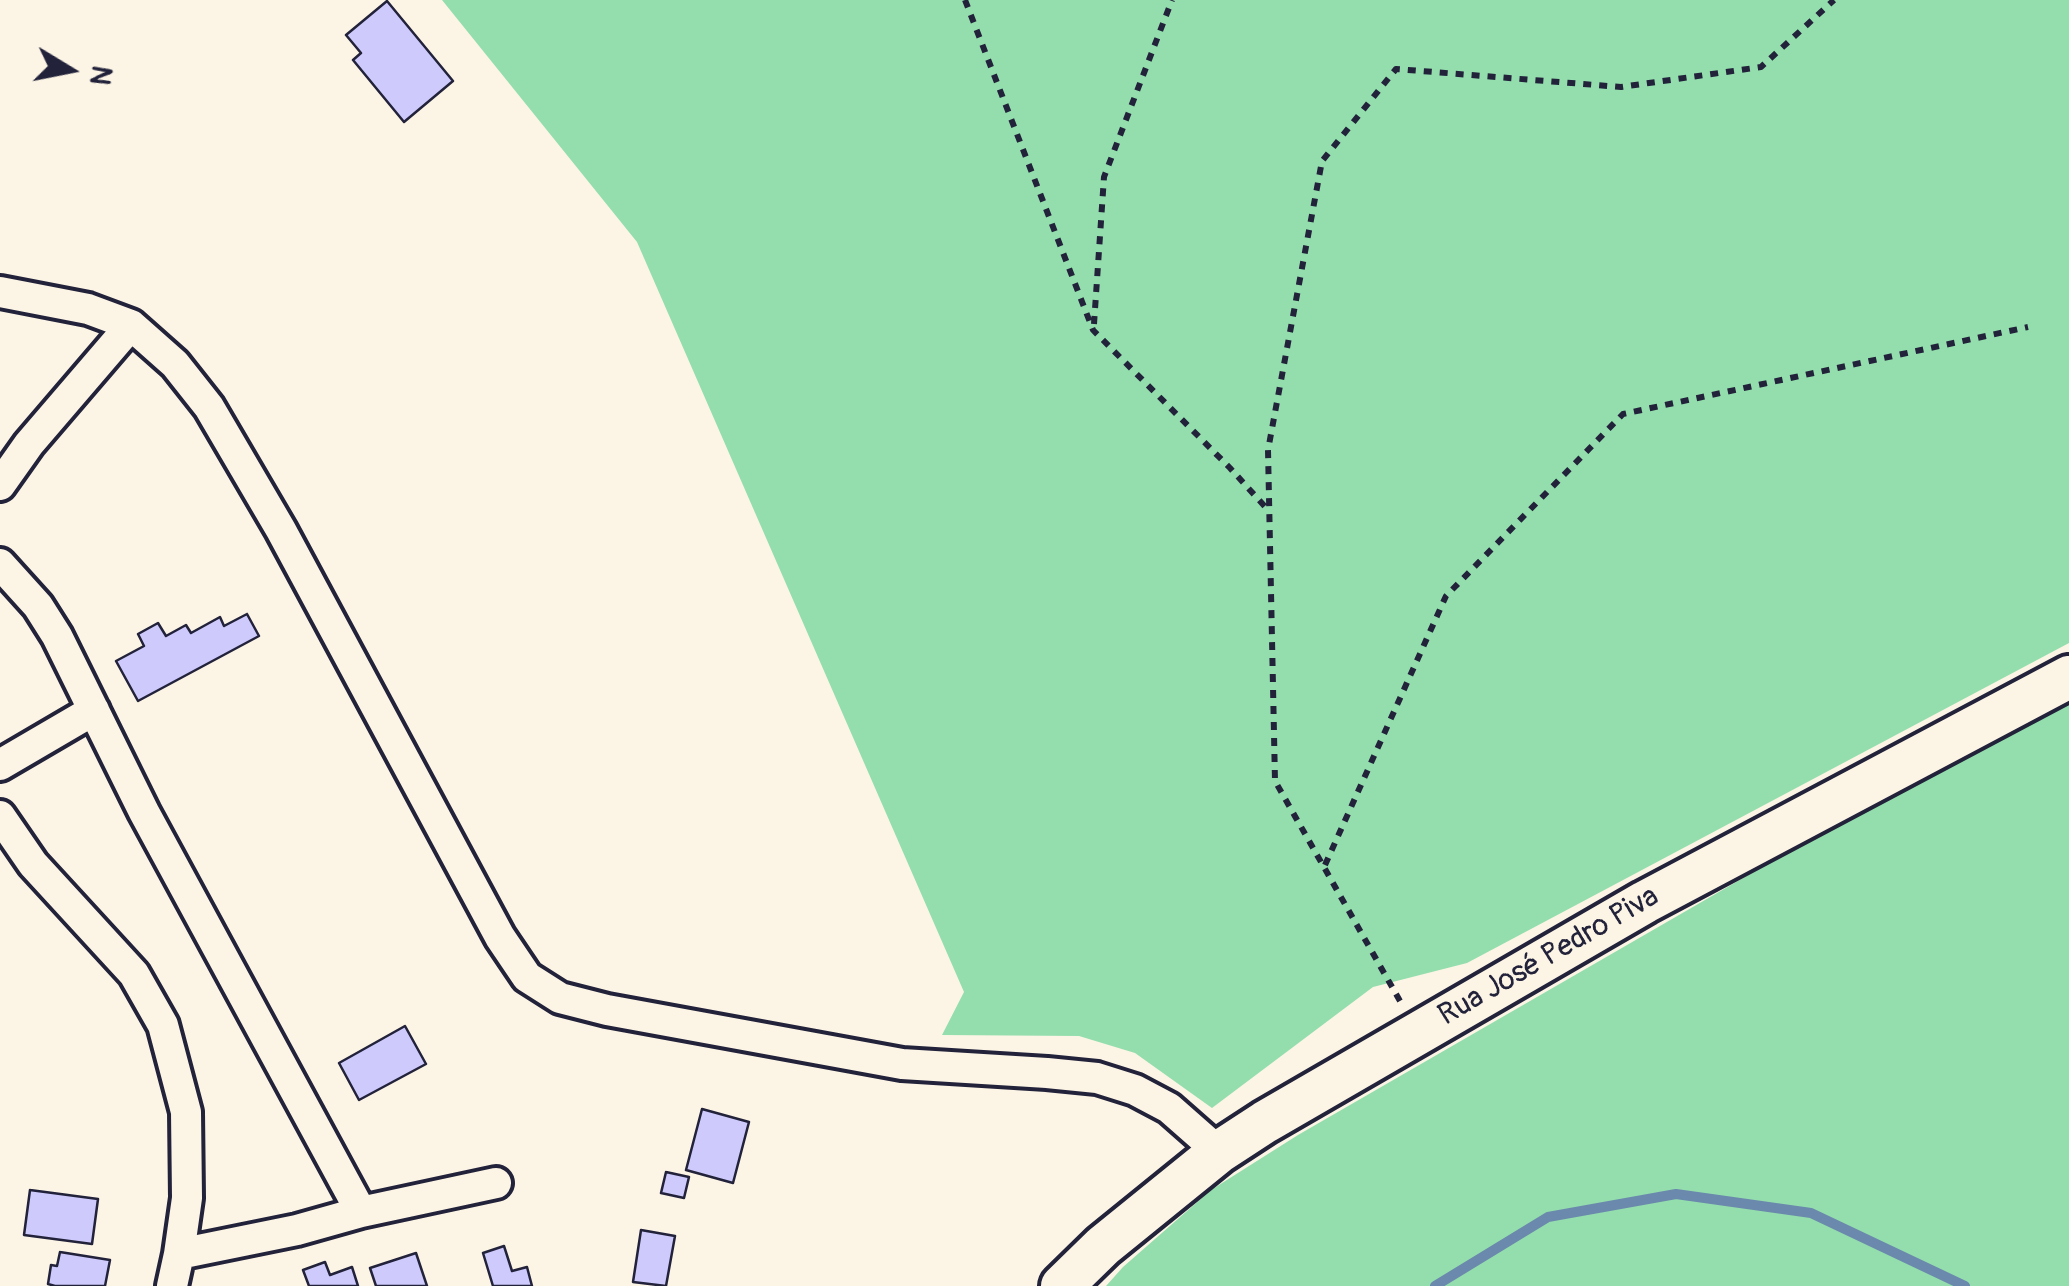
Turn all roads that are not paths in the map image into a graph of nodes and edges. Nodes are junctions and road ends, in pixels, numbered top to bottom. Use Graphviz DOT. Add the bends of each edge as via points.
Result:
graph roads {
  1 [pos="0,292"];
  2 [pos="132,325"];
  3 [pos="0,485"];
  4 [pos="0,564"];
  5 [pos="2069,676"];
  6 [pos="94,710"];
  7 [pos="0,765"];
  8 [pos="0,816"];
  9 [pos="1219,1152"];
  10 [pos="496,1183"];
  11 [pos="360,1212"];
  12 [pos="178,1254"];
  13 [pos="172,1286"];
  14 [pos="1062,1286"];
  1 -- 2 [label="street"];
  2 -- 3 [label="street"];
  2 -- 9 [label="street" via="209,407 527,976 560,998 607,1010 902,1064 1097,1078 1169,1108"];
  4 -- 6 [label="street" via="38,606"];
  5 -- 9 [label="street, Rua José Pedro Piva" via="1645,902"];
  6 -- 7 [label="street"];
  6 -- 11 [label="street"];
  8 -- 12 [label="street" via="33,864 134,974 164,1025 186,1112 187,1198"];
  9 -- 14 [label="street, Rua José Pedro Piva"];
  10 -- 11 [label="street"];
  11 -- 12 [label="street"];
  12 -- 13 [label="street"];
}
